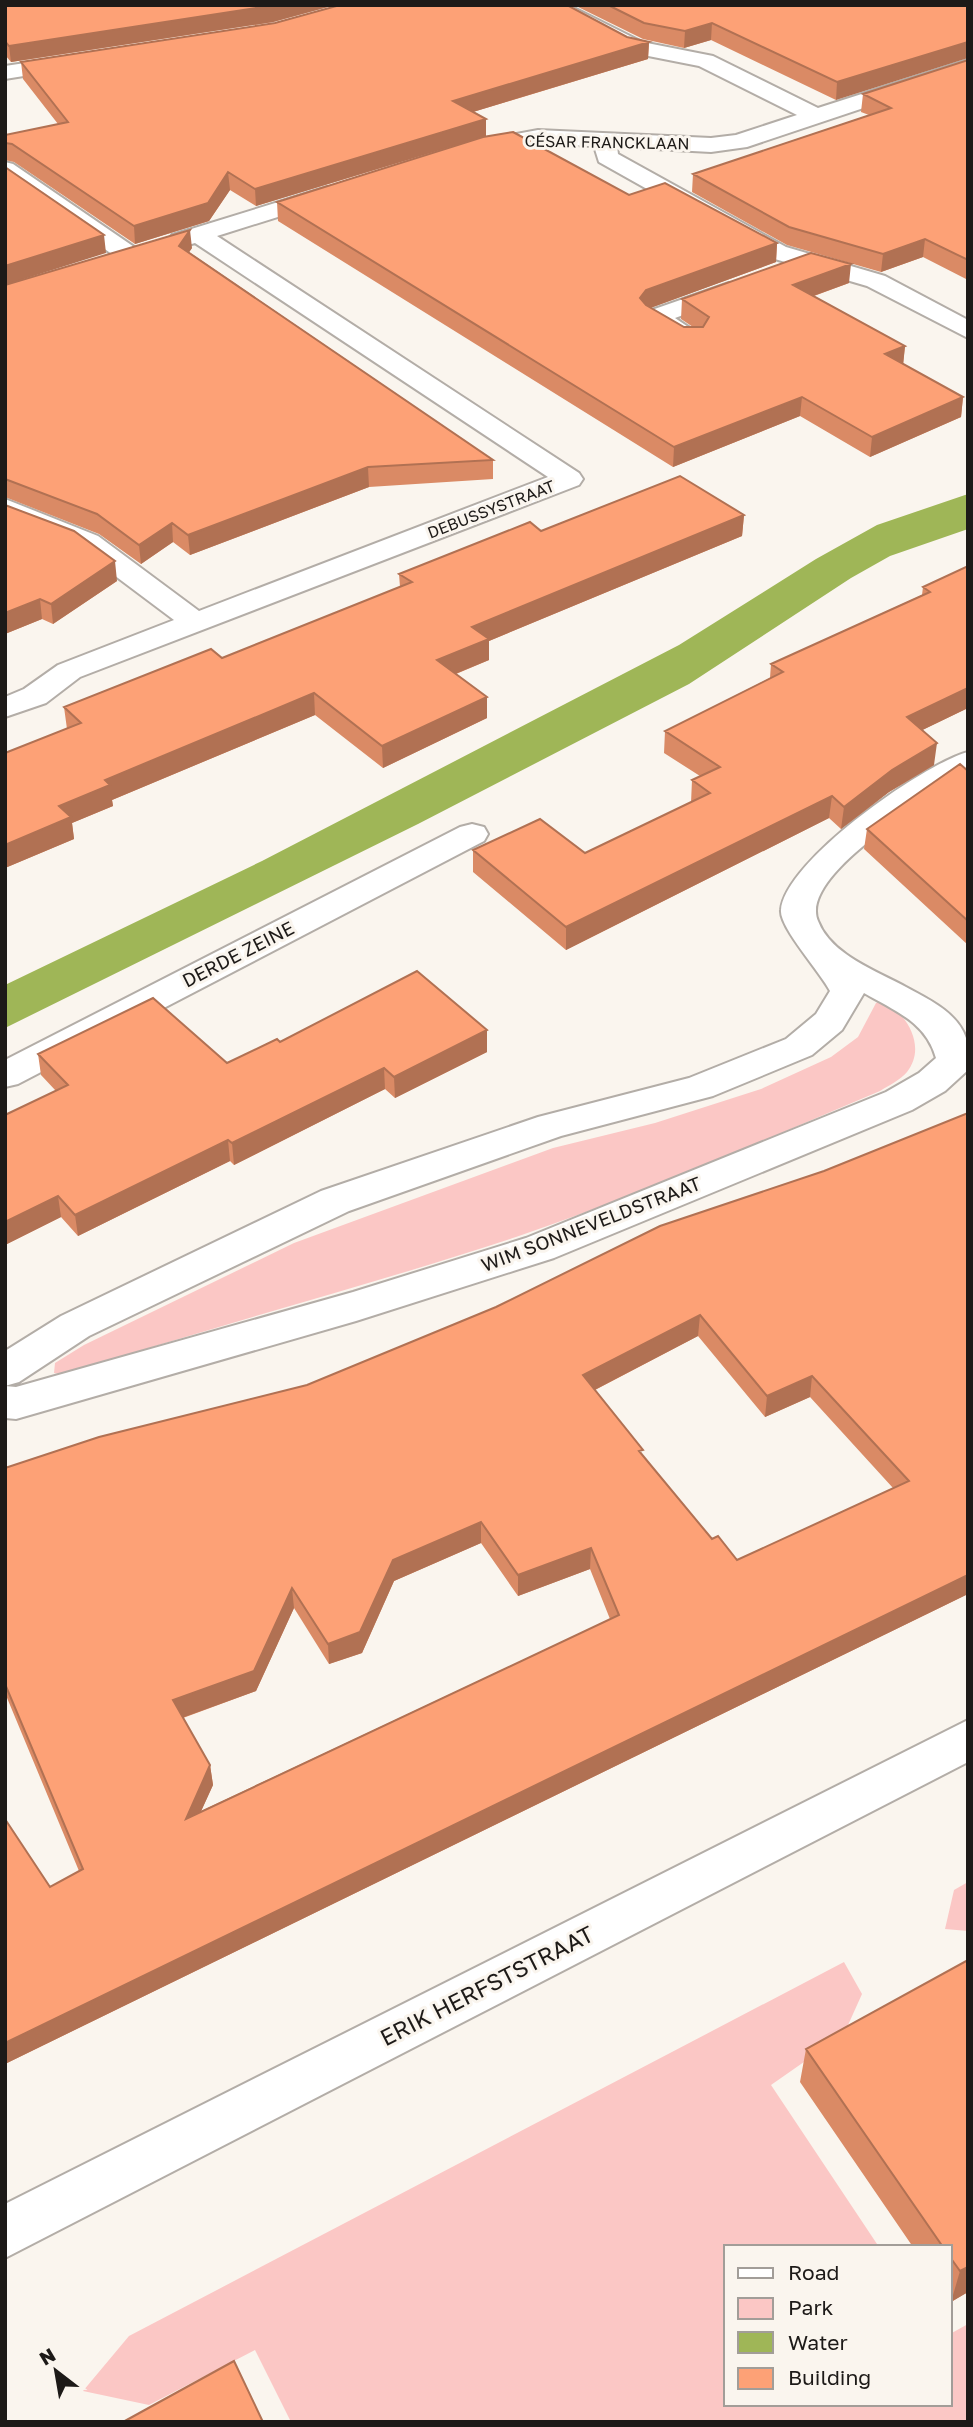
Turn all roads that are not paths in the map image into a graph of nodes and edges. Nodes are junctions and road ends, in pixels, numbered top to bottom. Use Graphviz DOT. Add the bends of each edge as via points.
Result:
graph roads {
  1 [pos="551,5"];
  2 [pos="87,60"];
  3 [pos="968,65"];
  4 [pos="5,73"];
  5 [pos="940,75"];
  6 [pos="968,88"];
  7 [pos="816,116"];
  8 [pos="605,141"];
  9 [pos="451,155"];
  10 [pos="5,169"];
  11 [pos="345,189"];
  12 [pos="199,235"];
  13 [pos="150,250"];
  14 [pos="809,261"];
  15 [pos="106,264"];
  16 [pos="968,330"];
  17 [pos="693,340"];
  18 [pos="5,507"];
  19 [pos="195,622"];
  20 [pos="5,708"];
  21 [pos="968,762"];
  22 [pos="472,834"];
  23 [pos="828,958"];
  24 [pos="5,1075"];
  25 [pos="5,1371"];
  26 [pos="5,1402"];
  27 [pos="968,1740"];
  28 [pos="5,2232"];
  1 -- 7 [label="street" via="636,47 705,61"];
  2 -- 4 [label="street"];
  3 -- 5 [label="street, CÉSAR FRANCKLAAN"];
  5 -- 6 [label="street"];
  5 -- 7 [label="street, CÉSAR FRANCKLAAN"];
  7 -- 8 [label="street, CÉSAR FRANCKLAAN" via="739,142"];
  8 -- 9 [label="street, CÉSAR FRANCKLAAN" via="538,137"];
  8 -- 14 [label="street" via="607,157 658,187 777,252"];
  10 -- 13 [label="street"];
  11 -- 12 [label="street"];
  12 -- 13 [label="street"];
  12 -- 19 [label="street, DEBUSSYSTRAAT" via="569,479"];
  13 -- 15 [label="street"];
  14 -- 16 [label="street" via="876,281"];
  14 -- 17 [label="street" via="655,317"];
  18 -- 19 [label="street" via="88,542"];
  19 -- 20 [label="street, DEBUSSYSTRAAT" via="69,671 35,696"];
  21 -- 23 [label="street, WIM SONNEVELDSTRAAT" via="903,799 810,877 798,910 804,930"];
  22 -- 24 [label="street, DERDE ZEINE"];
  23 -- 25 [label="street, WIM SONNEVELDSTRAAT" via="848,991 829,1022 799,1047 700,1087 551,1126 335,1201 87,1320"];
  23 -- 26 [label="street, WIM SONNEVELDSTRAAT" via="928,1014 948,1036 955,1061 932,1082 899,1101 541,1248 84,1385"];
  27 -- 28 [label="street, ERIK HERFSTSTRAAT"];
}
